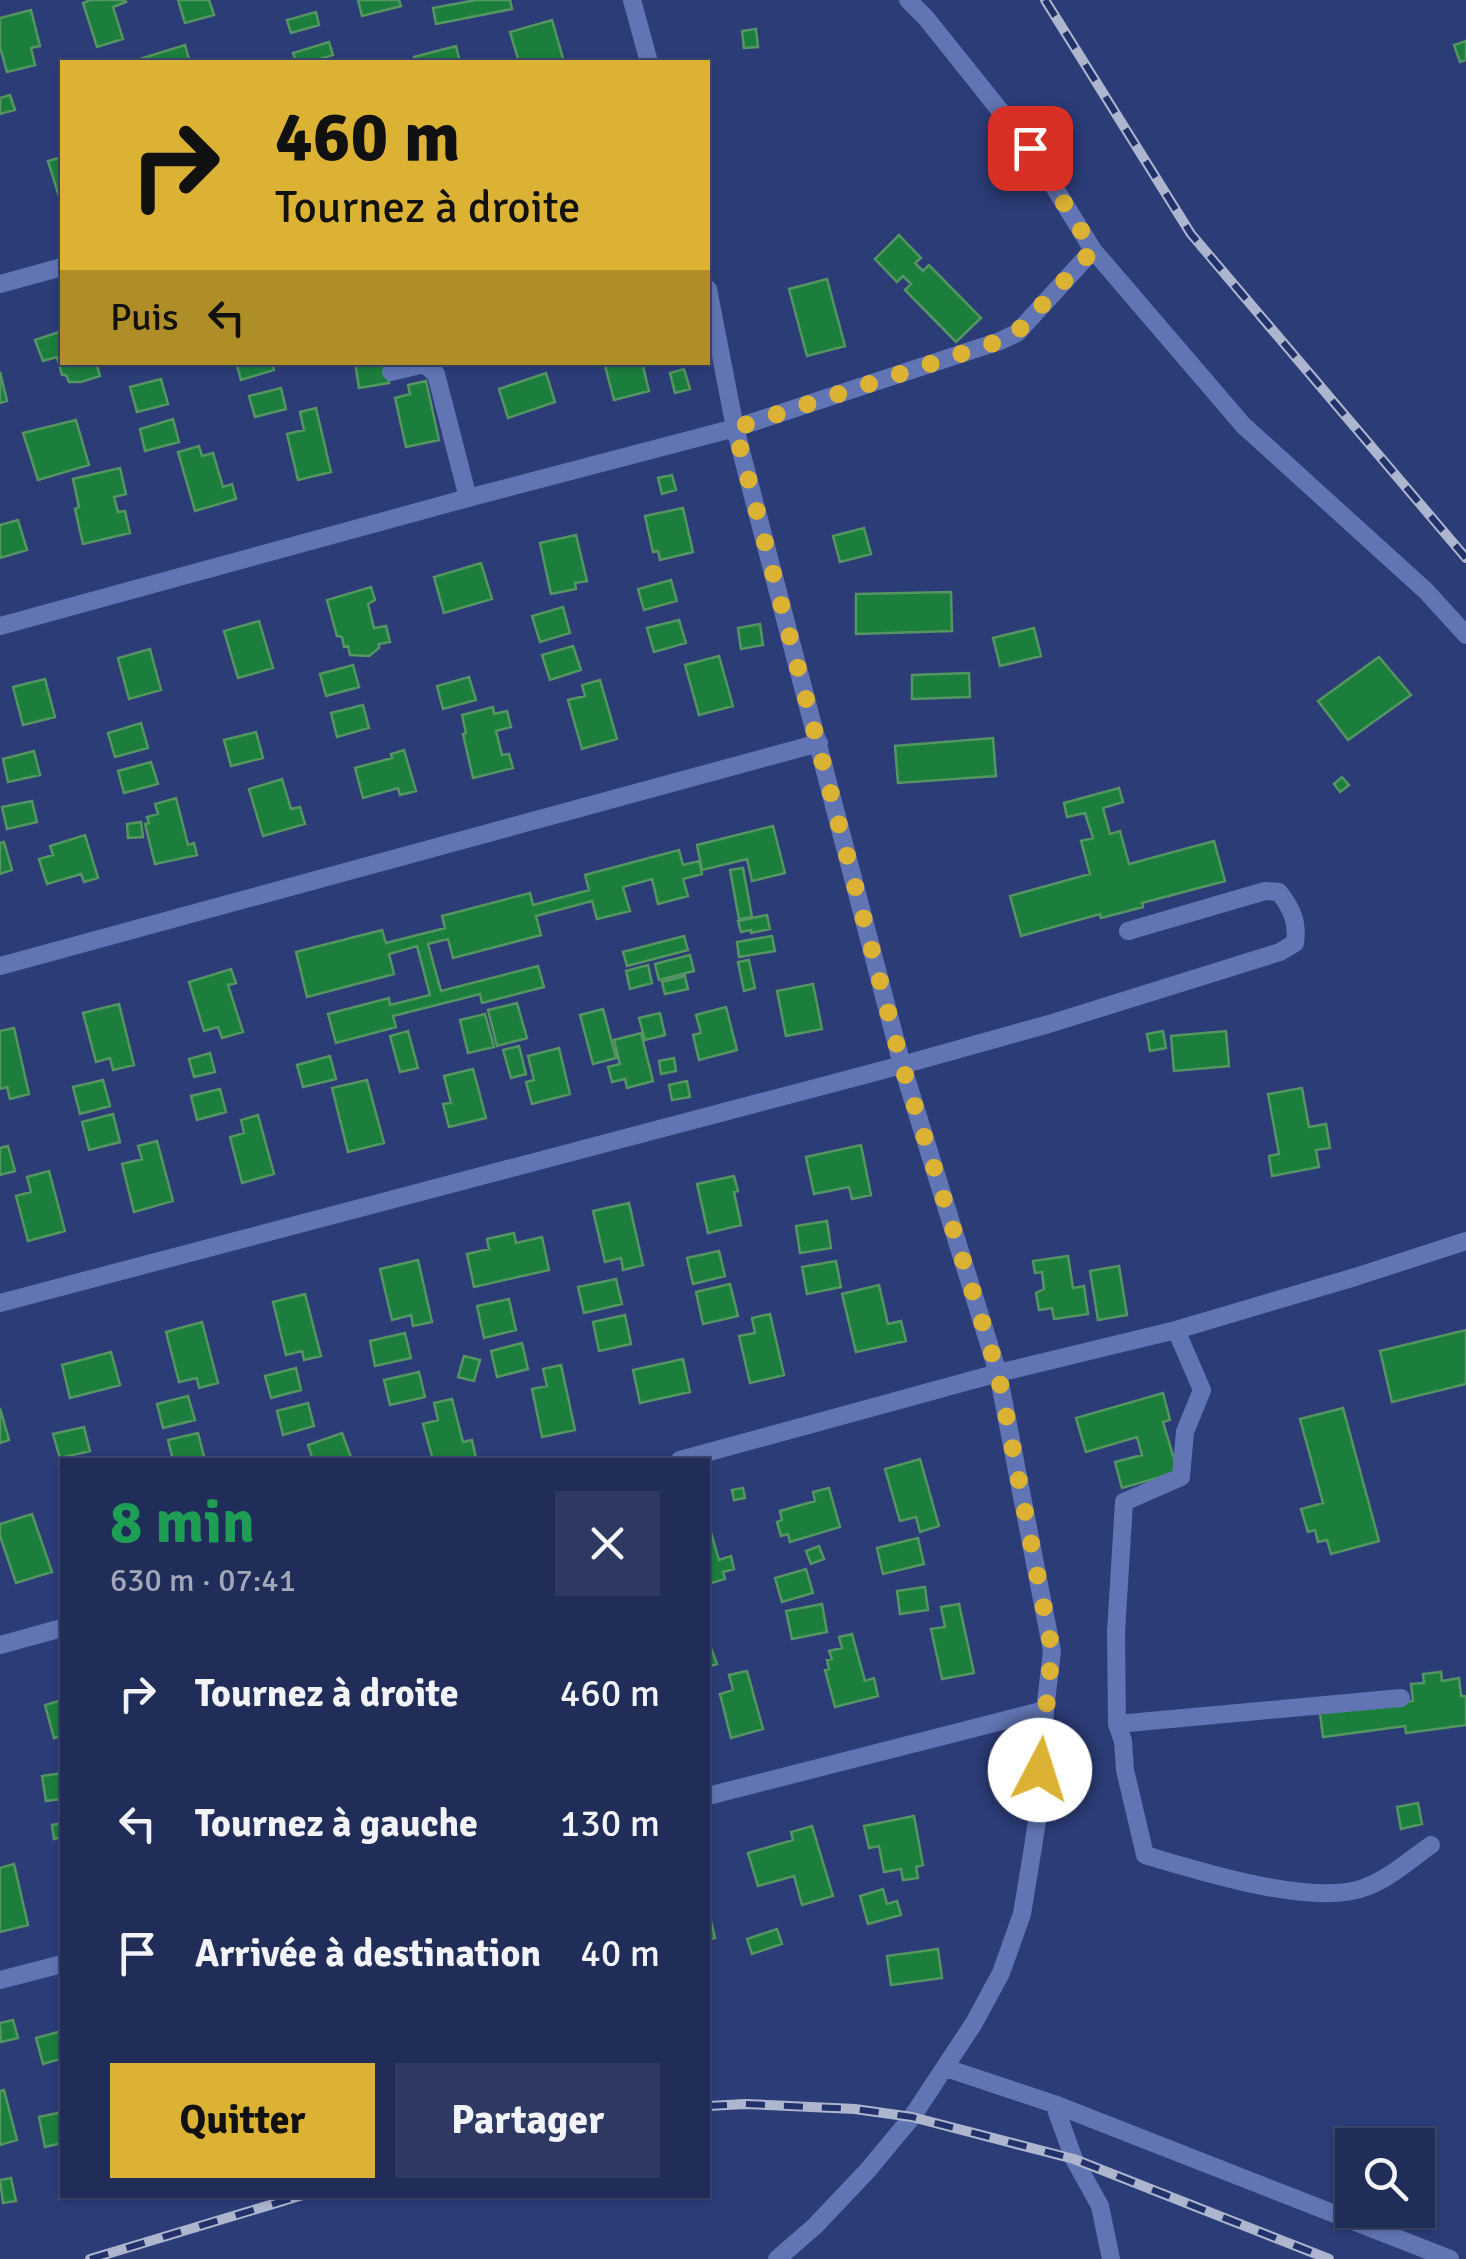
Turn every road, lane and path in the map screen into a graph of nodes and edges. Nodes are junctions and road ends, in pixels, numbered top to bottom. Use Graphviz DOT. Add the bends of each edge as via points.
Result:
graph roads {
  1 [pos="632,0"];
  2 [pos="908,0"];
  3 [pos="648,60"];
  4 [pos="1093,250"];
  5 [pos="60,268"];
  6 [pos="0,284"];
  7 [pos="710,299"];
  8 [pos="420,365"];
  9 [pos="425,365"];
  10 [pos="391,372"];
  11 [pos="735,428"];
  12 [pos="468,498"];
  13 [pos="0,626"];
  14 [pos="1466,634"];
  15 [pos="819,744"];
  16 [pos="1128,931"];
  17 [pos="0,966"];
  18 [pos="902,1065"];
  19 [pos="1466,1241"];
  20 [pos="0,1303"];
  21 [pos="1176,1330"];
  22 [pos="998,1373"];
  23 [pos="687,1458"];
  24 [pos="60,1629"];
  25 [pos="0,1645"];
  26 [pos="1401,1698"];
  27 [pos="1045,1710"];
  28 [pos="1117,1724"];
  29 [pos="710,1795"];
  30 [pos="1431,1845"];
  31 [pos="60,1965"];
  32 [pos="0,1980"];
  33 [pos="946,2068"];
  34 [pos="1054,2104"];
  35 [pos="777,2259"];
  36 [pos="1111,2259"];
  37 [pos="1450,2259"];
  1 -- 3 [label="street"];
  2 -- 4 [label="street" via="1030,148"];
  4 -- 11 [label="street" via="1017,332 1000,341"];
  4 -- 14 [label="street" via="1243,425"];
  5 -- 6 [label="street"];
  7 -- 11 [label="street"];
  8 -- 10 [label="street"];
  9 -- 12 [label="street" via="436,374"];
  11 -- 12 [label="street"];
  11 -- 15 [label="street"];
  12 -- 13 [label="street"];
  15 -- 17 [label="street"];
  15 -- 18 [label="street"];
  16 -- 18 [label="street" via="1265,891 1280,892 1297,928 1295,943 1254,962"];
  18 -- 20 [label="street"];
  18 -- 22 [label="street"];
  19 -- 21 [label="street"];
  21 -- 22 [label="street"];
  21 -- 28 [label="street" via="1202,1390 1185,1432 1181,1478 1124,1502"];
  22 -- 23 [label="street"];
  22 -- 27 [label="street" via="1052,1650"];
  24 -- 25 [label="street"];
  26 -- 28 [label="street"];
  27 -- 29 [label="street"];
  27 -- 33 [label="street" via="1040,1802 1022,1914 1001,1973"];
  28 -- 30 [label="street" via="1146,1855 1240,1881 1326,1894 1366,1888"];
  31 -- 32 [label="street"];
  33 -- 34 [label="street"];
  33 -- 35 [label="street" via="868,2170"];
  34 -- 36 [label="street" via="1100,2206"];
  34 -- 37 [label="street"];
}
